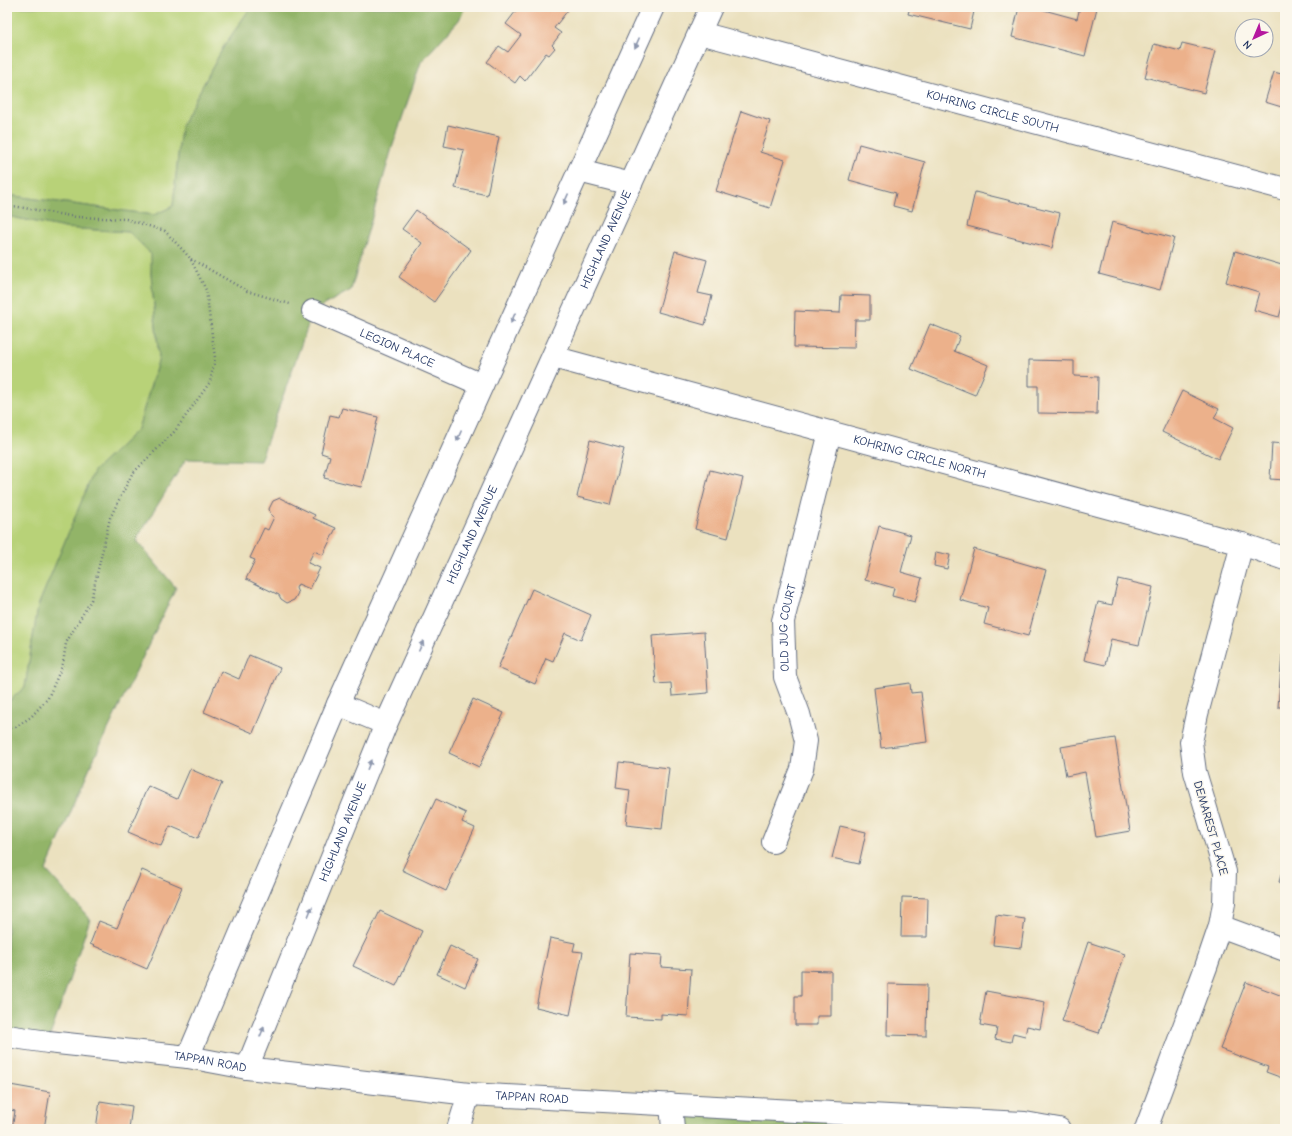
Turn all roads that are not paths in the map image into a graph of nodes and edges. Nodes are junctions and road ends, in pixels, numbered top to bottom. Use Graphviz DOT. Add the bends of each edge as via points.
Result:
graph roads {
  1 [pos="653,7"];
  2 [pos="711,7"];
  3 [pos="700,33"];
  4 [pos="579,171"];
  5 [pos="631,184"];
  6 [pos="1285,189"];
  7 [pos="313,311"];
  8 [pos="553,357"];
  9 [pos="482,385"];
  10 [pos="830,432"];
  11 [pos="1242,544"];
  12 [pos="1285,559"];
  13 [pos="338,704"];
  14 [pos="386,724"];
  15 [pos="772,842"];
  16 [pos="1220,926"];
  17 [pos="1285,950"];
  18 [pos="7,1036"];
  19 [pos="188,1057"];
  20 [pos="247,1068"];
  21 [pos="469,1094"];
  22 [pos="671,1104"];
  23 [pos="458,1129"];
  24 [pos="673,1129"];
  25 [pos="1059,1129"];
  26 [pos="1146,1129"];
  1 -- 4 [label="street, one-way"];
  2 -- 3 [label="street, HIGHLAND AVENUE"];
  3 -- 5 [label="street, HIGHLAND AVENUE"];
  3 -- 6 [label="street, KOHRING CIRCLE SOUTH"];
  4 -- 5 [label="street"];
  4 -- 9 [label="street, one-way"];
  5 -- 8 [label="street, HIGHLAND AVENUE"];
  7 -- 9 [label="street, LEGION PLACE"];
  8 -- 10 [label="street, KOHRING CIRCLE NORTH"];
  14 -- 8 [label="street, HIGHLAND AVENUE, one-way"];
  9 -- 13 [label="street, one-way"];
  10 -- 11 [label="street, KOHRING CIRCLE NORTH"];
  10 -- 15 [label="street, OLD JUG COURT" via="783,621 785,677 806,741 802,769"];
  11 -- 12 [label="street, KOHRING CIRCLE NORTH"];
  11 -- 16 [label="street, DEMAREST PLACE" via="1191,742 1195,772 1226,872"];
  13 -- 14 [label="street"];
  13 -- 19 [label="street"];
  20 -- 14 [label="street, HIGHLAND AVENUE, one-way"];
  16 -- 17 [label="street"];
  16 -- 26 [label="street, DEMAREST PLACE"];
  18 -- 19 [label="street, TAPPAN ROAD"];
  19 -- 20 [label="street, TAPPAN ROAD"];
  20 -- 21 [label="street, TAPPAN ROAD"];
  21 -- 22 [label="street, TAPPAN ROAD"];
  21 -- 23 [label="street"];
  22 -- 24 [label="street"];
  22 -- 25 [label="street, TAPPAN ROAD" via="1018,1123"];
}
